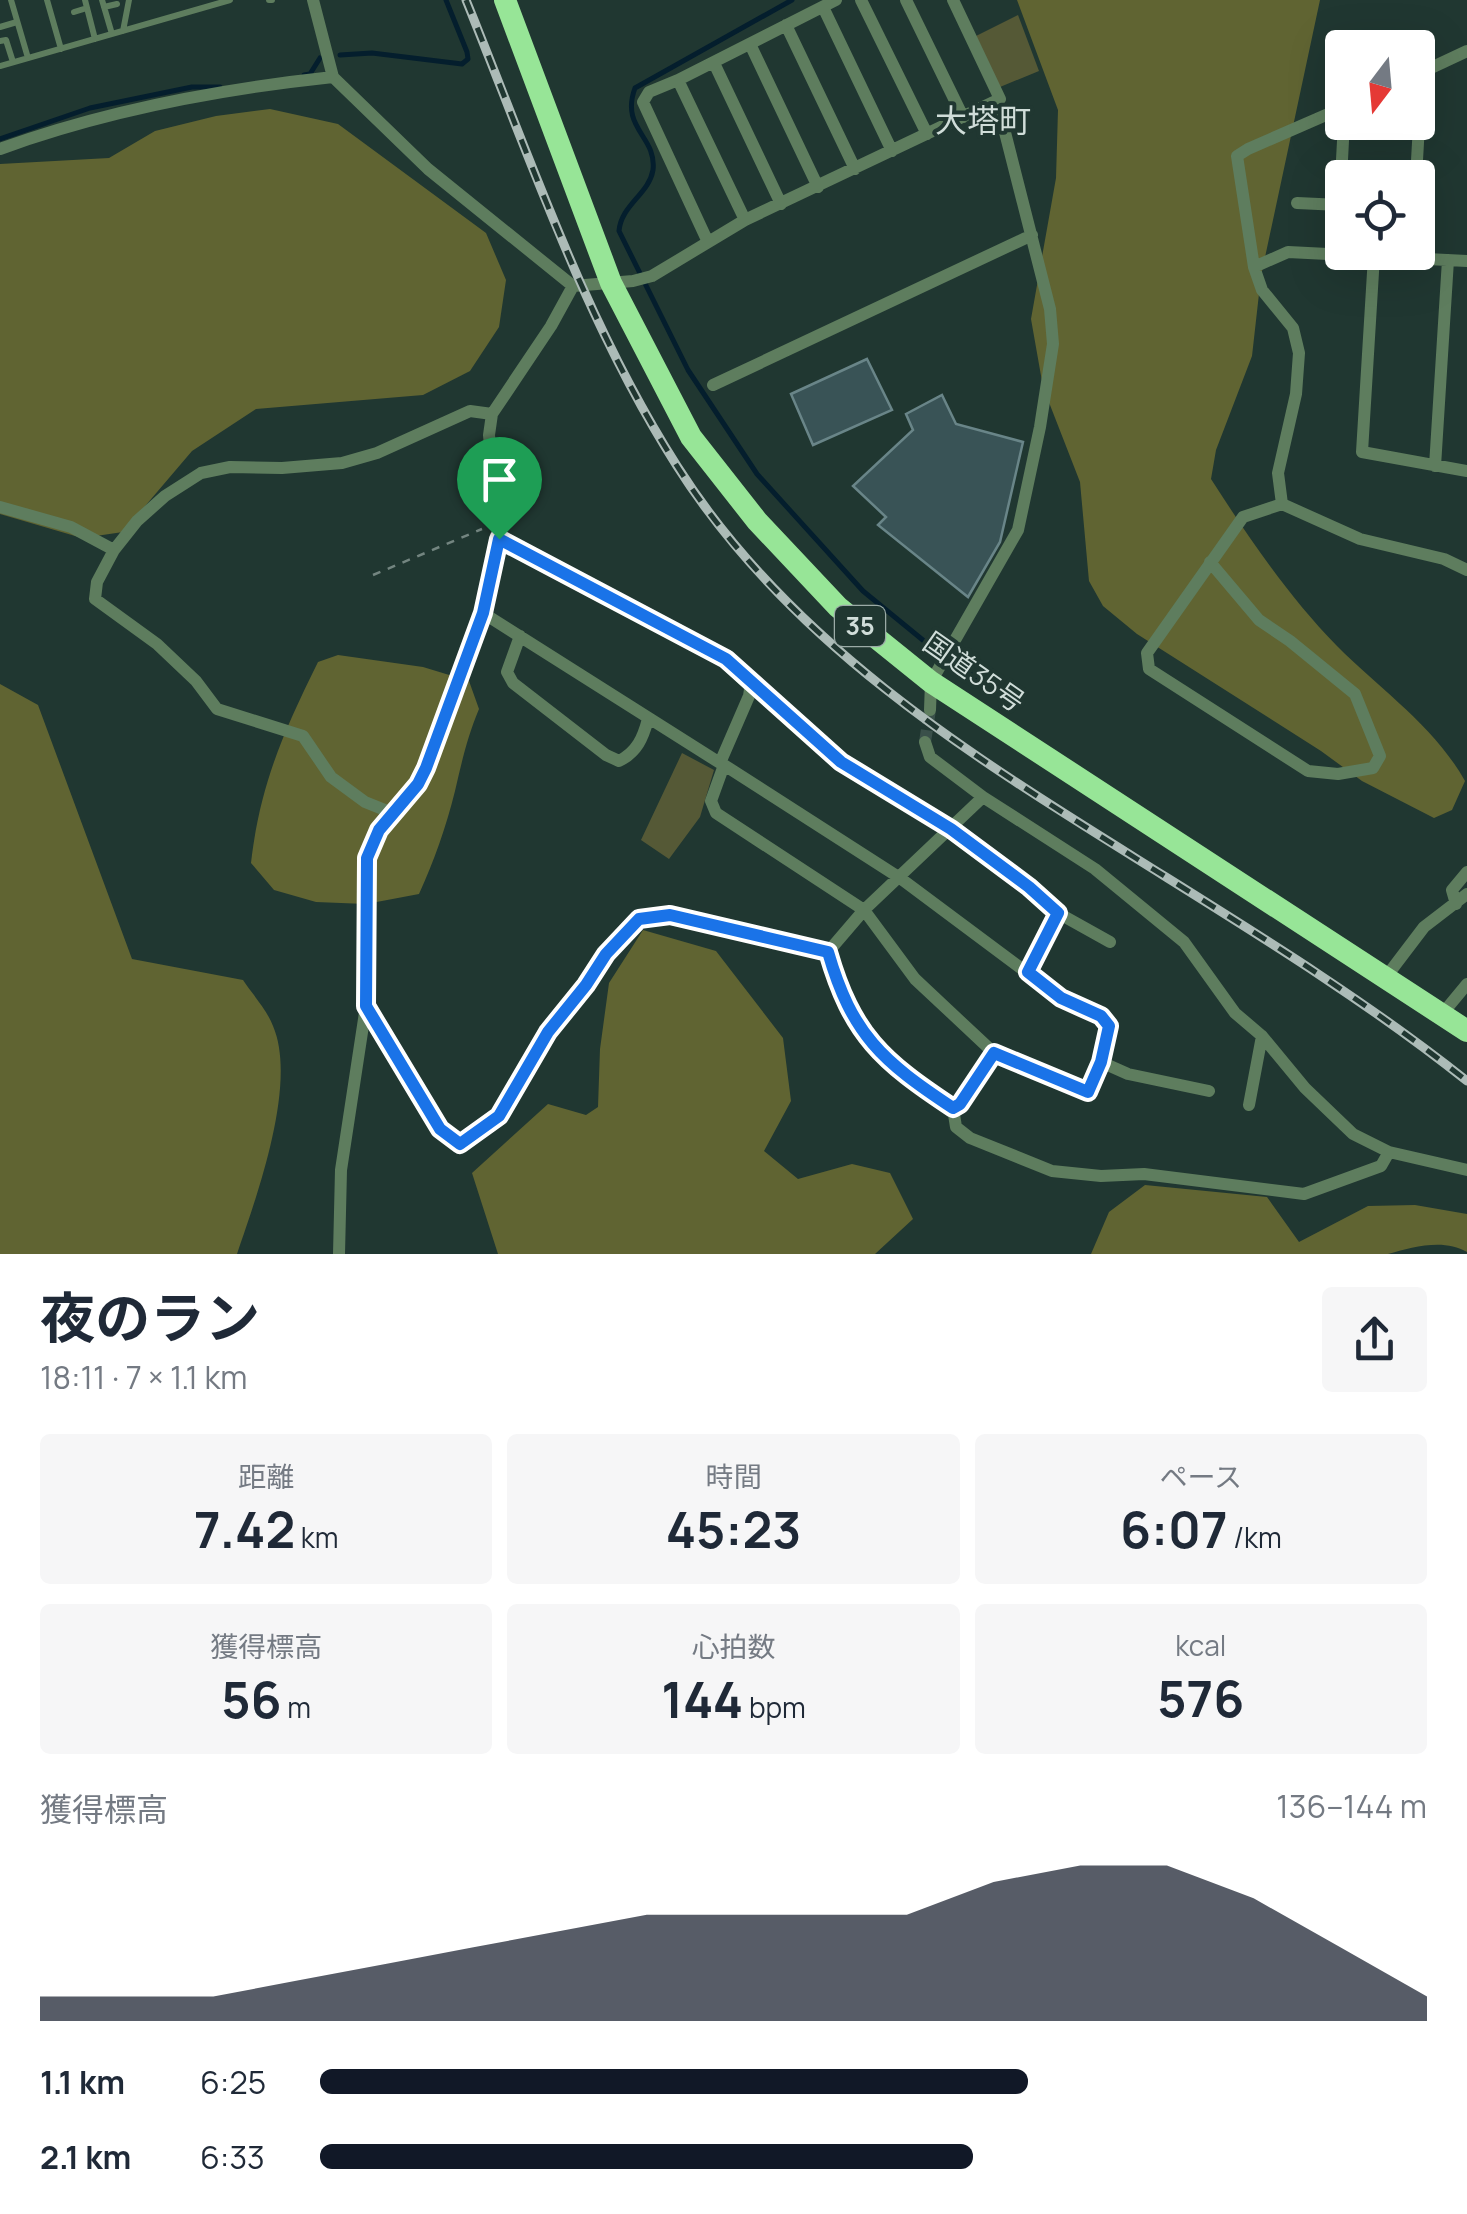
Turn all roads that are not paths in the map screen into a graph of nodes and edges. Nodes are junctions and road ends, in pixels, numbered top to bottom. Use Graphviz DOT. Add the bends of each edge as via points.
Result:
graph roads {
  1 [pos="11,0"];
  2 [pos="47,0"];
  3 [pos="129,0"];
  4 [pos="230,0"];
  5 [pos="312,0"];
  6 [pos="505,0"];
  7 [pos="836,0"];
  8 [pos="861,0"];
  9 [pos="906,0"];
  10 [pos="953,0"];
  11 [pos="86,4"];
  12 [pos="103,4"];
  13 [pos="117,4"];
  14 [pos="203,4"];
  15 [pos="823,7"];
  16 [pos="74,12"];
  17 [pos="18,22"];
  18 [pos="786,25"];
  19 [pos="0,27"];
  20 [pos="123,31"];
  21 [pos="112,34"];
  22 [pos="95,39"];
  23 [pos="0,41"];
  24 [pos="750,44"];
  25 [pos="61,49"];
  26 [pos="1467,52"];
  27 [pos="28,58"];
  28 [pos="13,62"];
  29 [pos="714,63"];
  30 [pos="0,66"];
  31 [pos="1435,66"];
  32 [pos="333,78"];
  33 [pos="678,80"];
  34 [pos="997,101"];
  35 [pos="1325,115"];
  36 [pos="963,117"];
  37 [pos="926,134"];
  38 [pos="0,149"];
  39 [pos="892,151"];
  40 [pos="854,169"];
  41 [pos="818,187"];
  42 [pos="1297,202"];
  43 [pos="781,204"];
  44 [pos="1325,204"];
  45 [pos="745,220"];
  46 [pos="1032,235"];
  47 [pos="706,240"];
  48 [pos="1325,254"];
  49 [pos="1435,258"];
  50 [pos="1448,260"];
  51 [pos="1467,261"];
  52 [pos="1254,266"];
  53 [pos="1373,270"];
  54 [pos="622,282"];
  55 [pos="573,286"];
  56 [pos="713,385"];
  57 [pos="492,414"];
  58 [pos="1435,466"];
  59 [pos="1467,471"];
  60 [pos="1282,504"];
  61 [pos="0,507"];
  62 [pos="499,530"];
  63 [pos="114,550"];
  64 [pos="1210,562"];
  65 [pos="1467,570"];
  66 [pos="483,613"];
  67 [pos="520,636"];
  68 [pos="751,682"];
  69 [pos="931,682"];
  70 [pos="930,710"];
  71 [pos="648,719"];
  72 [pos="925,742"];
  73 [pos="722,764"];
  74 [pos="983,797"];
  75 [pos="395,814"];
  76 [pos="951,829"];
  77 [pos="1467,872"];
  78 [pos="900,878"];
  79 [pos="1467,894"];
  80 [pos="1456,904"];
  81 [pos="864,910"];
  82 [pos="1058,913"];
  83 [pos="1110,942"];
  84 [pos="1028,972"];
  85 [pos="1386,977"];
  86 [pos="1467,984"];
  87 [pos="1442,1013"];
  88 [pos="1467,1031"];
  89 [pos="1262,1036"];
  90 [pos="994,1053"];
  91 [pos="1101,1062"];
  92 [pos="1209,1091"];
  93 [pos="1249,1105"];
  94 [pos="953,1108"];
  95 [pos="1389,1152"];
  96 [pos="1467,1170"];
  97 [pos="339,1254"];
  1 -- 17 [label="lane"];
  2 -- 25 [label="lane"];
  3 -- 20 [label="lane"];
  4 -- 14 [label="lane"];
  5 -- 32 [label="street"];
  6 -- 54 [label="highway, 国道35号 / 35"];
  7 -- 15 [label="street"];
  8 -- 37 [label="street"];
  9 -- 36 [label="street"];
  10 -- 34 [label="street"];
  11 -- 16 [label="lane"];
  11 -- 22 [label="lane"];
  12 -- 13 [label="lane"];
  12 -- 21 [label="lane"];
  14 -- 20 [label="lane"];
  15 -- 18 [label="street"];
  15 -- 39 [label="street"];
  17 -- 19 [label="lane"];
  17 -- 27 [label="lane"];
  18 -- 24 [label="street"];
  18 -- 40 [label="street"];
  20 -- 21 [label="lane"];
  21 -- 22 [label="lane"];
  22 -- 25 [label="lane"];
  23 -- 28 [label="lane" via="6,40"];
  24 -- 29 [label="street"];
  24 -- 41 [label="street"];
  25 -- 27 [label="lane"];
  26 -- 31 [label="street"];
  27 -- 28 [label="lane"];
  28 -- 30 [label="lane"];
  29 -- 33 [label="street"];
  29 -- 43 [label="street"];
  32 -- 38 [label="street" via="98,116"];
  32 -- 55 [label="street" via="428,169"];
  33 -- 45 [label="street"];
  33 -- 47 [label="street" via="649,92 643,102"];
  34 -- 36 [label="street"];
  34 -- 46 [label="street"];
  35 -- 52 [label="street" via="1237,156"];
  36 -- 37 [label="street"];
  37 -- 39 [label="street"];
  39 -- 40 [label="street"];
  40 -- 41 [label="street"];
  41 -- 43 [label="street"];
  42 -- 44 [label="street"];
  43 -- 45 [label="street"];
  45 -- 47 [label="street"];
  46 -- 56 [label="street"];
  46 -- 69 [label="street" via="1053,344 1018,530"];
  47 -- 54 [label="street" via="652,276"];
  48 -- 52 [label="street" via="1288,252"];
  49 -- 50 [label="street"];
  50 -- 51 [label="street"];
  50 -- 58 [label="street"];
  52 -- 60 [label="street" via="1262,290 1293,328 1299,354 1278,473"];
  53 -- 58 [label="street" via="1362,452"];
  54 -- 55 [label="street"];
  54 -- 69 [label="highway, 国道35号 / 35" via="691,437 757,521 838,607"];
  55 -- 57 [label="street"];
  57 -- 62 [label="street"];
  57 -- 63 [label="street" via="470,411 342,463 201,473 151,508"];
  58 -- 59 [label="street"];
  60 -- 64 [label="street" via="1244,516"];
  60 -- 65 [label="street" via="1360,539"];
  61 -- 63 [label="street" via="71,527"];
  62 -- 66 [label="street"];
  62 -- 68 [label="street" via="726,659"];
  63 -- 75 [label="street" via="95,598 157,644 217,710 304,736 330,777"];
  64 -- 64 [label="street" via="1147,653 1150,669 1308,771 1373,768 1380,756 1354,694 1259,620"];
  66 -- 67 [label="street"];
  66 -- 75 [label="street" via="426,768"];
  67 -- 71 [label="street"];
  67 -- 71 [label="street" via="507,672 513,683 606,755 619,761 632,755"];
  68 -- 73 [label="street"];
  68 -- 76 [label="street" via="841,762"];
  69 -- 70 [label="street"];
  69 -- 85 [label="highway, 国道35号 / 35"];
  71 -- 73 [label="street"];
  72 -- 74 [label="street" via="930,757"];
  73 -- 78 [label="street"];
  73 -- 81 [label="street" via="712,801 716,813"];
  74 -- 76 [label="street"];
  74 -- 89 [label="street" via="1095,869 1184,942 1235,1013"];
  75 -- 97 [label="street" via="367,858 366,1006 340,1170"];
  76 -- 78 [label="street"];
  76 -- 82 [label="street"];
  77 -- 80 [label="street" via="1452,890"];
  78 -- 81 [label="street"];
  78 -- 84 [label="street"];
  79 -- 80 [label="street"];
  80 -- 85 [label="street" via="1424,928"];
  81 -- 90 [label="street" via="915,978"];
  81 -- 94 [label="street" via="828,952 837,982 862,1032"];
  82 -- 83 [label="street"];
  82 -- 84 [label="street"];
  84 -- 91 [label="street" via="1061,998 1101,1016 1109,1026"];
  85 -- 87 [label="highway, 国道35号 / 35"];
  86 -- 87 [label="street"];
  87 -- 88 [label="highway, 国道35号 / 35"];
  89 -- 93 [label="street"];
  89 -- 95 [label="street" via="1353,1134"];
  90 -- 91 [label="street" via="1088,1092"];
  90 -- 94 [label="street"];
  91 -- 92 [label="street"];
  94 -- 95 [label="street" via="956,1127 970,1138 1052,1171 1101,1176 1144,1174 1304,1194 1381,1166"];
  95 -- 96 [label="street"];
}
